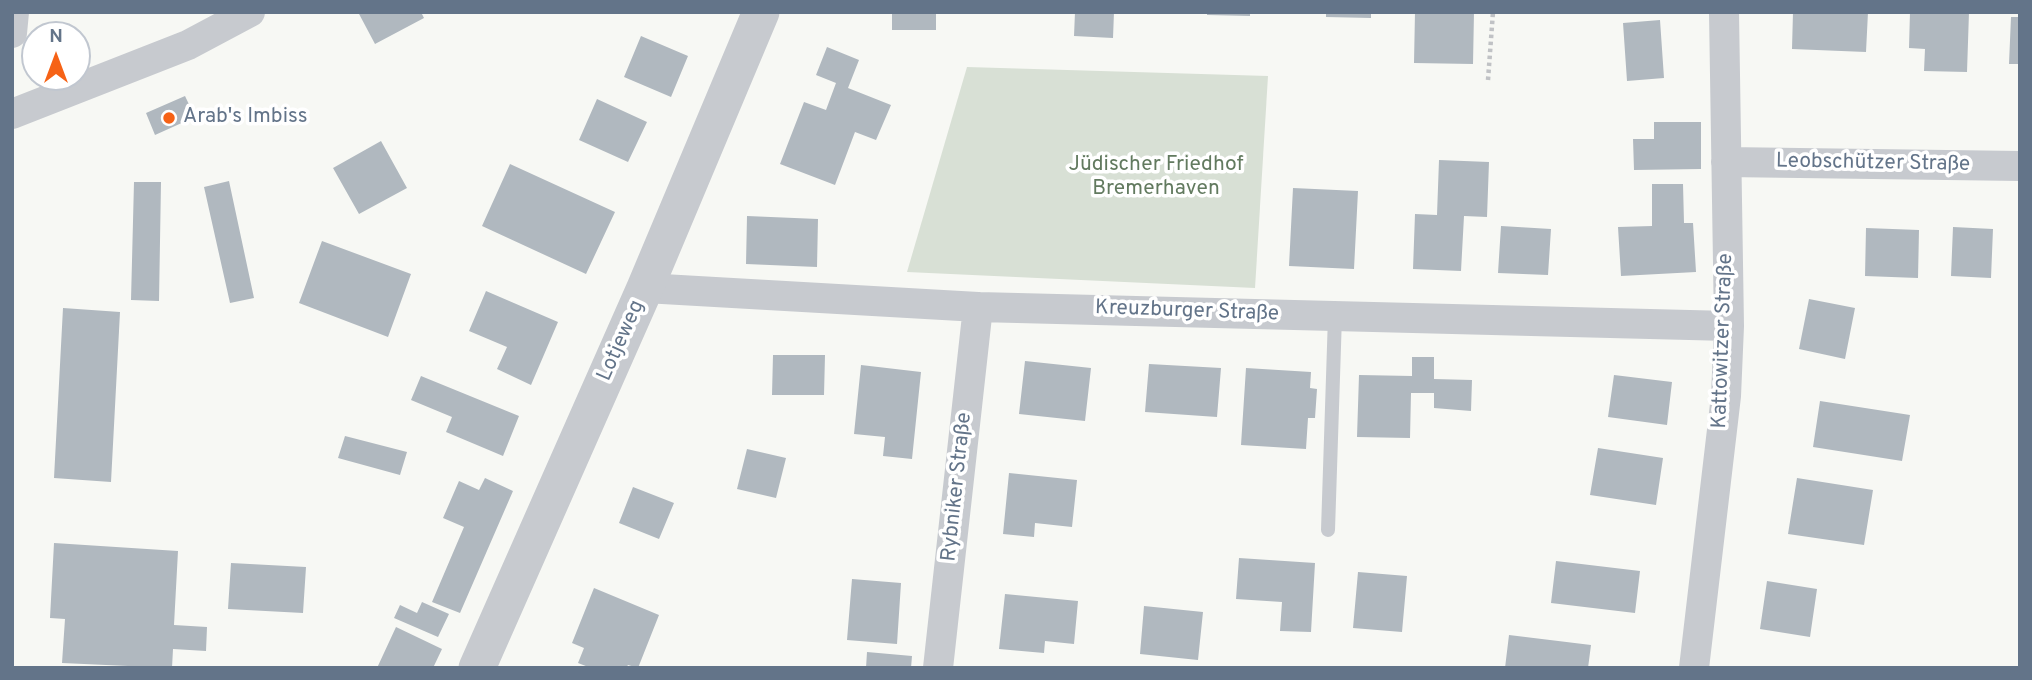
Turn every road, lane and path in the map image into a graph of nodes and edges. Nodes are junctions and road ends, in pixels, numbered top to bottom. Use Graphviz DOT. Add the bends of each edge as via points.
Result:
graph roads {
  1 [pos="14,12"];
  2 [pos="250,12"];
  3 [pos="761,12"];
  4 [pos="1493,12"];
  5 [pos="1724,12"];
  6 [pos="12,33"];
  7 [pos="1488,80"];
  8 [pos="12,114"];
  9 [pos="1726,162"];
  10 [pos="2020,166"];
  11 [pos="645,288"];
  12 [pos="978,307"];
  13 [pos="1335,316"];
  14 [pos="1729,326"];
  15 [pos="1328,530"];
  16 [pos="477,668"];
  17 [pos="938,668"];
  18 [pos="1694,668"];
  1 -- 6 [label="street"];
  2 -- 8 [label="street" via="188,45"];
  3 -- 11 [label="street, Lotjeweg"];
  4 -- 7 [label="path"];
  5 -- 9 [label="street, Kattowitzer Straße"];
  9 -- 10 [label="street, Leobschützer Straße"];
  9 -- 14 [label="street, Kattowitzer Straße"];
  11 -- 12 [label="street, Kreuzburger Straße"];
  11 -- 16 [label="street, Lotjeweg"];
  12 -- 13 [label="street, Kreuzburger Straße"];
  12 -- 17 [label="street, Rybniker Straße"];
  13 -- 14 [label="street, Kreuzburger Straße"];
  13 -- 15 [label="lane"];
  14 -- 18 [label="street, Kattowitzer Straße" via="1726,396"];
}
